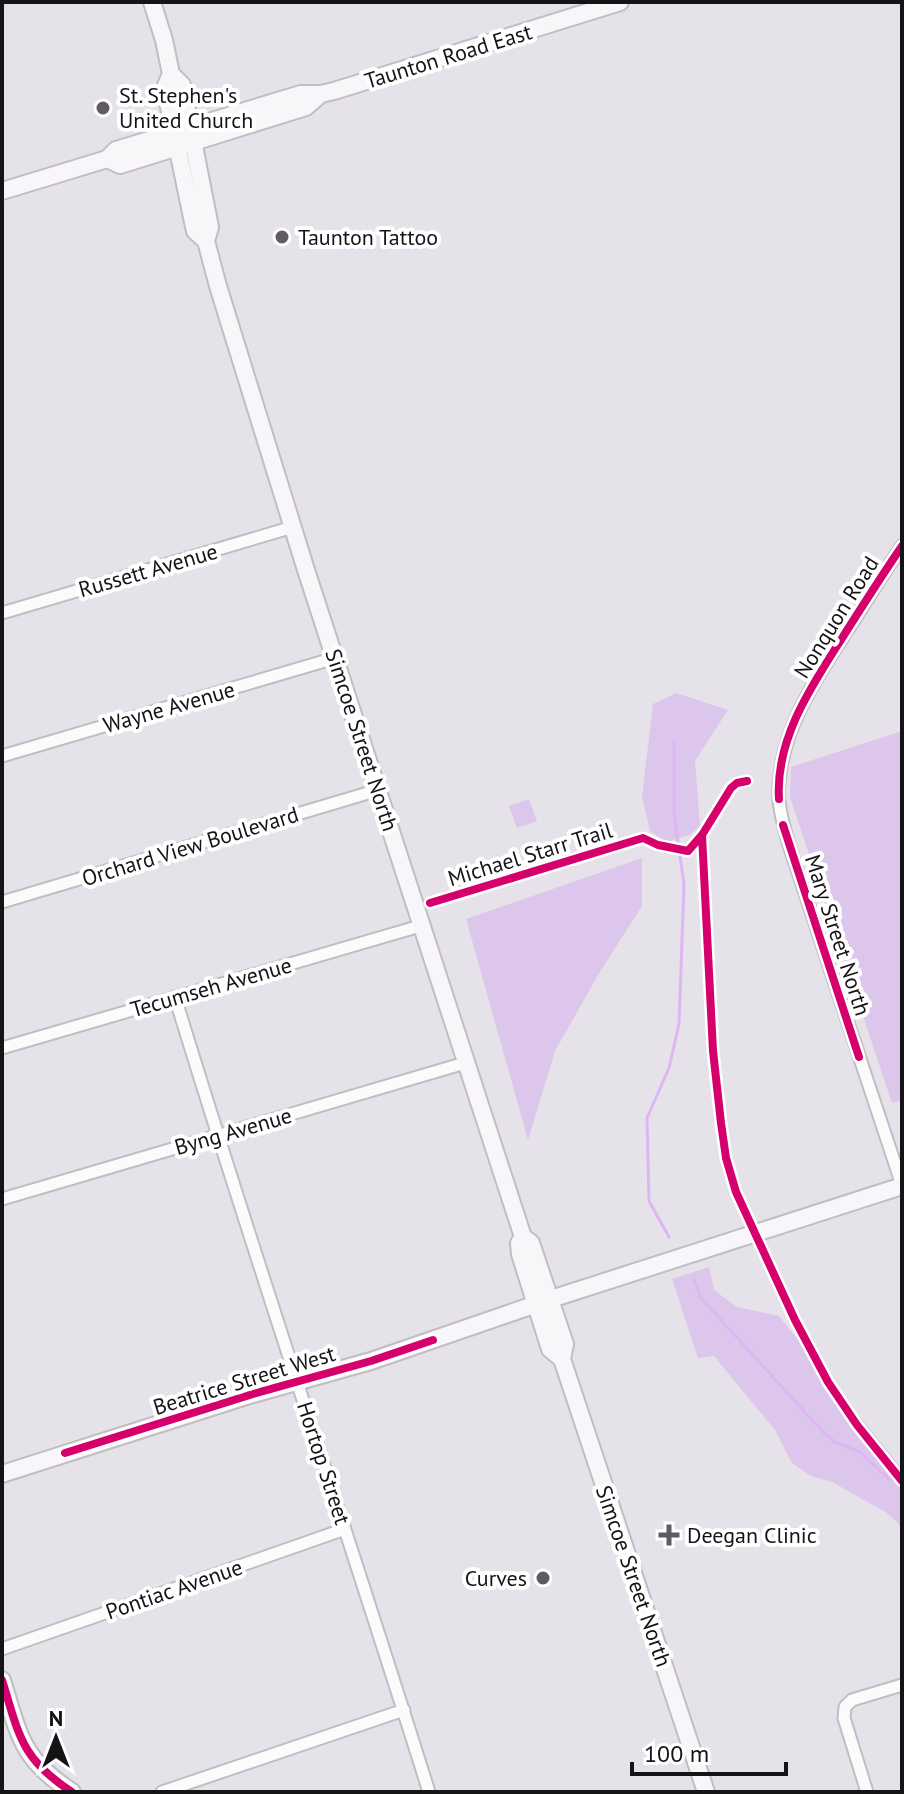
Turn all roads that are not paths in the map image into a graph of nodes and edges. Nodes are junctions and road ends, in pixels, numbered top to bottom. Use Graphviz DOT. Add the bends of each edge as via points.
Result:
graph roads {
  1 [pos="152,2"];
  2 [pos="620,2"];
  3 [pos="171,74"];
  4 [pos="192,135"];
  5 [pos="175,140"];
  6 [pos="2,191"];
  7 [pos="206,241"];
  8 [pos="293,527"];
  9 [pos="902,546"];
  10 [pos="2,613"];
  11 [pos="335,658"];
  12 [pos="2,756"];
  13 [pos="378,790"];
  14 [pos="783,825"];
  15 [pos="2,902"];
  16 [pos="420,926"];
  17 [pos="175,997"];
  18 [pos="2,1048"];
  19 [pos="465,1063"];
  20 [pos="217,1136"];
  21 [pos="902,1185"];
  22 [pos="2,1199"];
  23 [pos="543,1302"];
  24 [pos="298,1382"];
  25 [pos="2,1474"];
  26 [pos="345,1529"];
  27 [pos="2,1649"];
  28 [pos="2,1680"];
  29 [pos="902,1685"];
  30 [pos="404,1710"];
  31 [pos="72,1792"];
  32 [pos="162,1792"];
  33 [pos="429,1792"];
  34 [pos="706,1792"];
  35 [pos="867,1792"];
  1 -- 3 [label="main road, Simcoe Street North"];
  2 -- 4 [label="main road, Taunton Road East" via="321,94 301,94"];
  3 -- 4 [label="main road, Simcoe Street North" via="182,85"];
  3 -- 5 [label="main road, Simcoe Street North" via="165,88"];
  4 -- 5 [label="main road, Taunton Road East"];
  4 -- 7 [label="main road, Simcoe Street North" via="210,227"];
  5 -- 6 [label="main road, Taunton Road East" via="116,150 107,159"];
  5 -- 7 [label="main road, Simcoe Street North" via="195,231"];
  7 -- 8 [label="main road, Simcoe Street North"];
  8 -- 10 [label="street, Russett Avenue"];
  8 -- 11 [label="main road, Simcoe Street North"];
  9 -- 14 [label="street, Nonquon Road" via="816,680 788,737 779,788"];
  11 -- 12 [label="street, Wayne Avenue"];
  11 -- 13 [label="main road, Simcoe Street North"];
  13 -- 15 [label="street, Orchard View Boulevard"];
  13 -- 16 [label="main road, Simcoe Street North"];
  14 -- 21 [label="street, Mary Street North"];
  16 -- 17 [label="street, Tecumseh Avenue"];
  16 -- 19 [label="main road, Simcoe Street North"];
  17 -- 18 [label="street, Tecumseh Avenue"];
  17 -- 20 [label="street, Hortop Street"];
  19 -- 20 [label="street, Byng Avenue"];
  19 -- 23 [label="main road, Simcoe Street North" via="523,1237 520,1254"];
  20 -- 22 [label="street, Byng Avenue"];
  20 -- 24 [label="street, Hortop Street"];
  21 -- 23 [label="main road, Beatrice Street West"];
  23 -- 24 [label="main road, Beatrice Street West"];
  23 -- 34 [label="main road, Simcoe Street North" via="550,1349 562,1359"];
  24 -- 25 [label="main road, Beatrice Street West"];
  24 -- 26 [label="street, Hortop Street"];
  26 -- 27 [label="street, Pontiac Avenue"];
  26 -- 30 [label="street, Hortop Street"];
  28 -- 31 [label="main road" via="28,1752 48,1776"];
  29 -- 35 [label="street" via="852,1700 845,1707"];
  30 -- 32 [label="street"];
  30 -- 33 [label="street, Hortop Street"];
}
